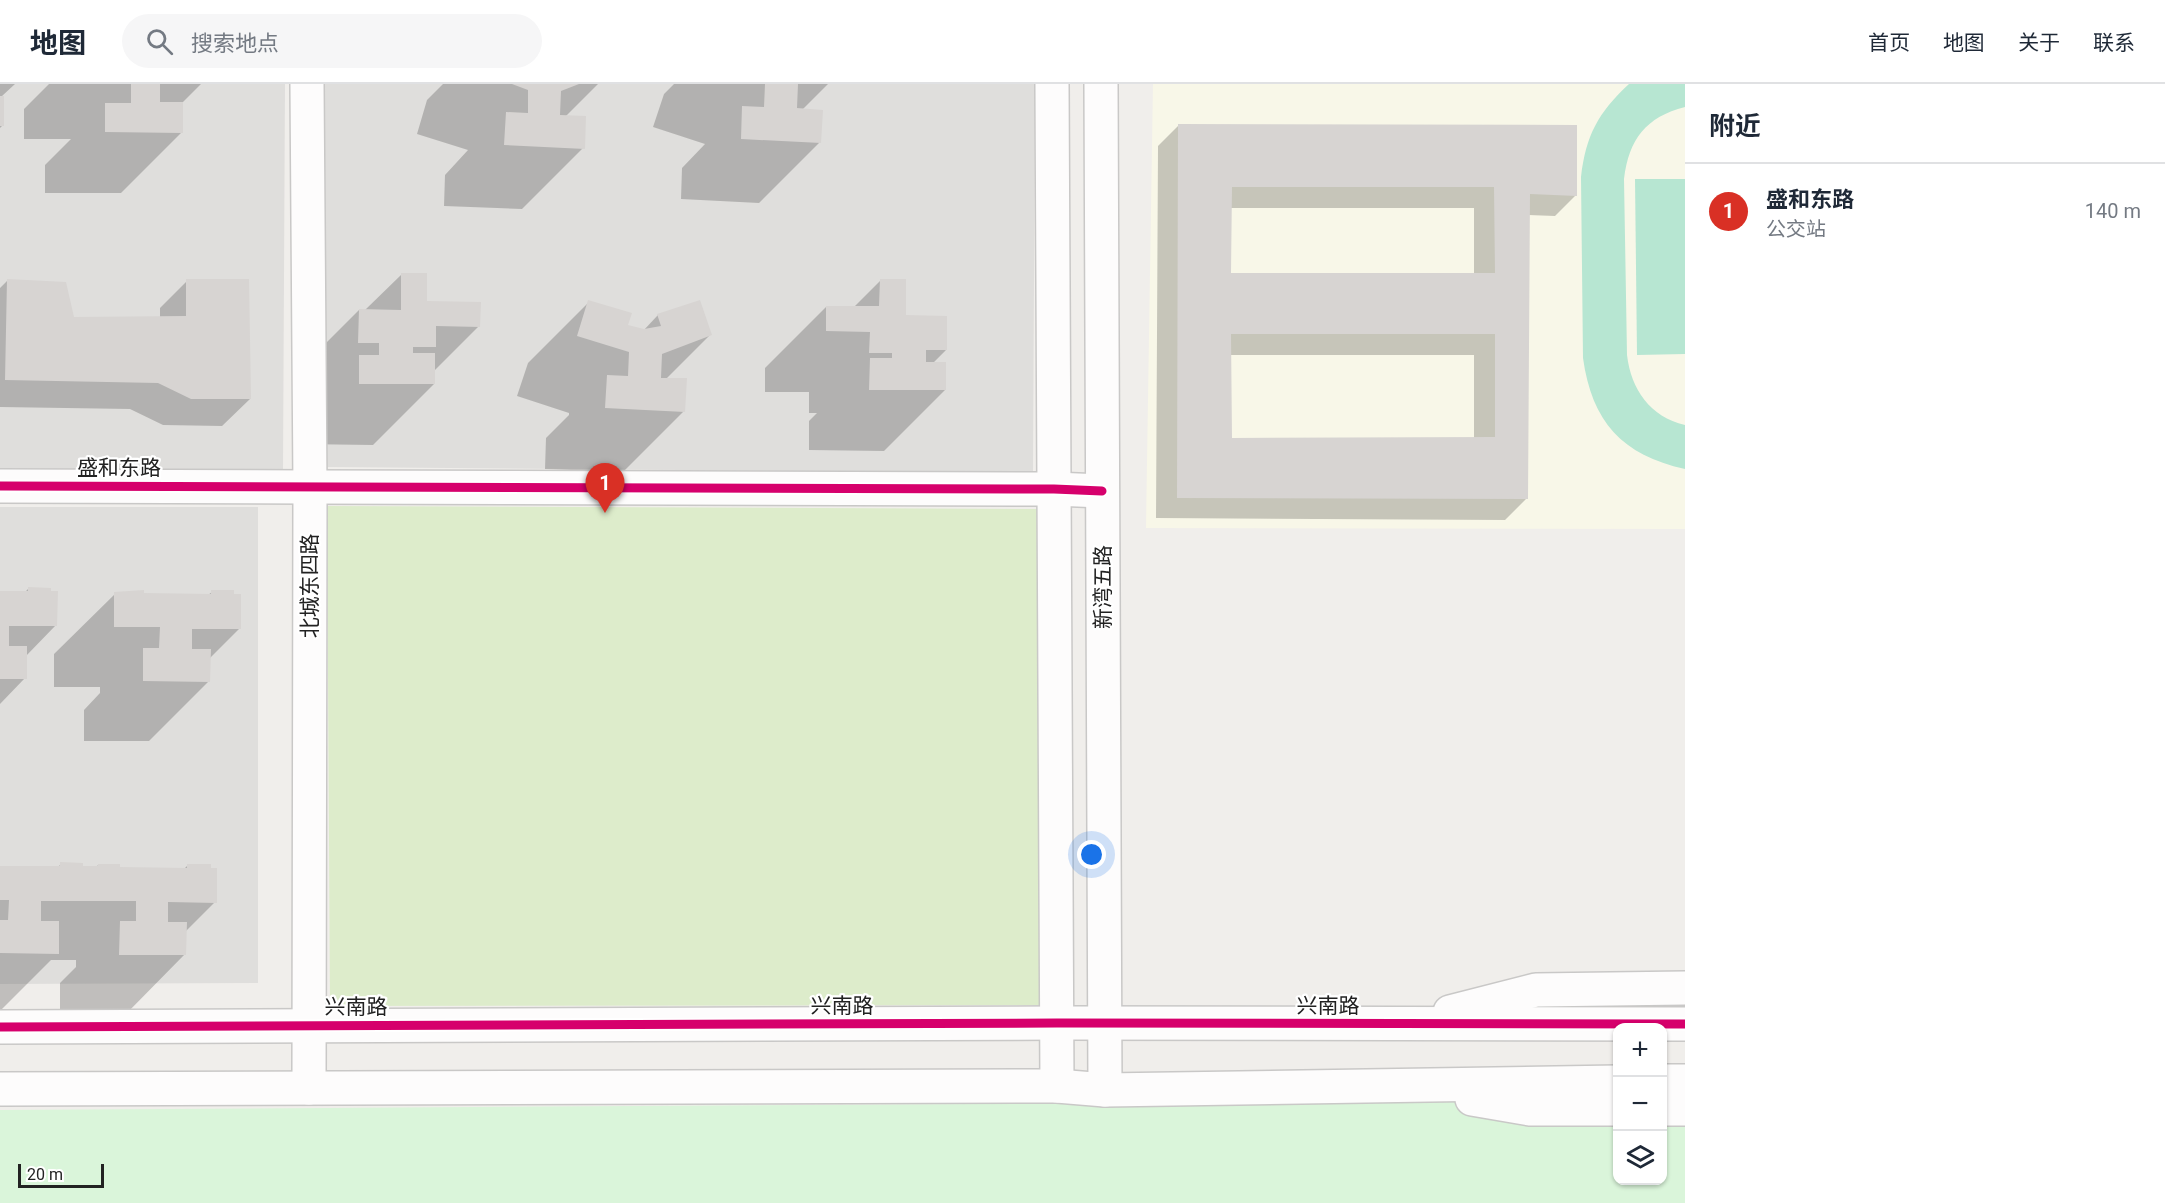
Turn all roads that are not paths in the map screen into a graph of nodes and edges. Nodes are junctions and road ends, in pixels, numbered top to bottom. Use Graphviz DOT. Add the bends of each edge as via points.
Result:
graph roads {
  1 [pos="307,84"];
  2 [pos="1052,84"];
  3 [pos="1101,84"];
  4 [pos="0,486"];
  5 [pos="310,487"];
  6 [pos="1054,489"];
  7 [pos="1102,491"];
  8 [pos="1685,988"];
  9 [pos="1056,1023"];
  10 [pos="1105,1024"];
  11 [pos="1404,1024"];
  12 [pos="1685,1024"];
  13 [pos="309,1025"];
  14 [pos="0,1027"];
  15 [pos="1667,1081"];
  16 [pos="1685,1081"];
  17 [pos="1613,1082"];
  18 [pos="1057,1086"];
  19 [pos="1387,1086"];
  20 [pos="309,1088"];
  21 [pos="0,1089"];
  22 [pos="1105,1090"];
  23 [pos="1613,1109"];
  24 [pos="1667,1109"];
  25 [pos="1685,1109"];
  1 -- 5 [label="street, 北城东四路"];
  2 -- 6 [label="street"];
  3 -- 7 [label="street, 新湾五路"];
  4 -- 5 [label="street, 盛和东路"];
  5 -- 6 [label="street, 盛和东路"];
  5 -- 13 [label="street, 北城东四路"];
  6 -- 7 [label="street, 盛和东路"];
  6 -- 9 [label="street"];
  7 -- 10 [label="street, 新湾五路"];
  8 -- 11 [label="street" via="1536,990"];
  9 -- 10 [label="street, 兴南路"];
  9 -- 13 [label="street, 兴南路"];
  9 -- 18 [label="street"];
  10 -- 11 [label="street, 兴南路"];
  10 -- 22 [label="street, 新湾五路"];
  11 -- 12 [label="street, 兴南路"];
  13 -- 14 [label="street, 兴南路"];
  13 -- 20 [label="street, 北城东四路"];
  15 -- 16 [label="street"];
  17 -- 19 [label="street"];
  18 -- 20 [label="street"];
  18 -- 22 [label="street"];
  19 -- 22 [label="street"];
  19 -- 23 [label="street" via="1530,1109"];
  20 -- 21 [label="street"];
  24 -- 25 [label="street"];
}
